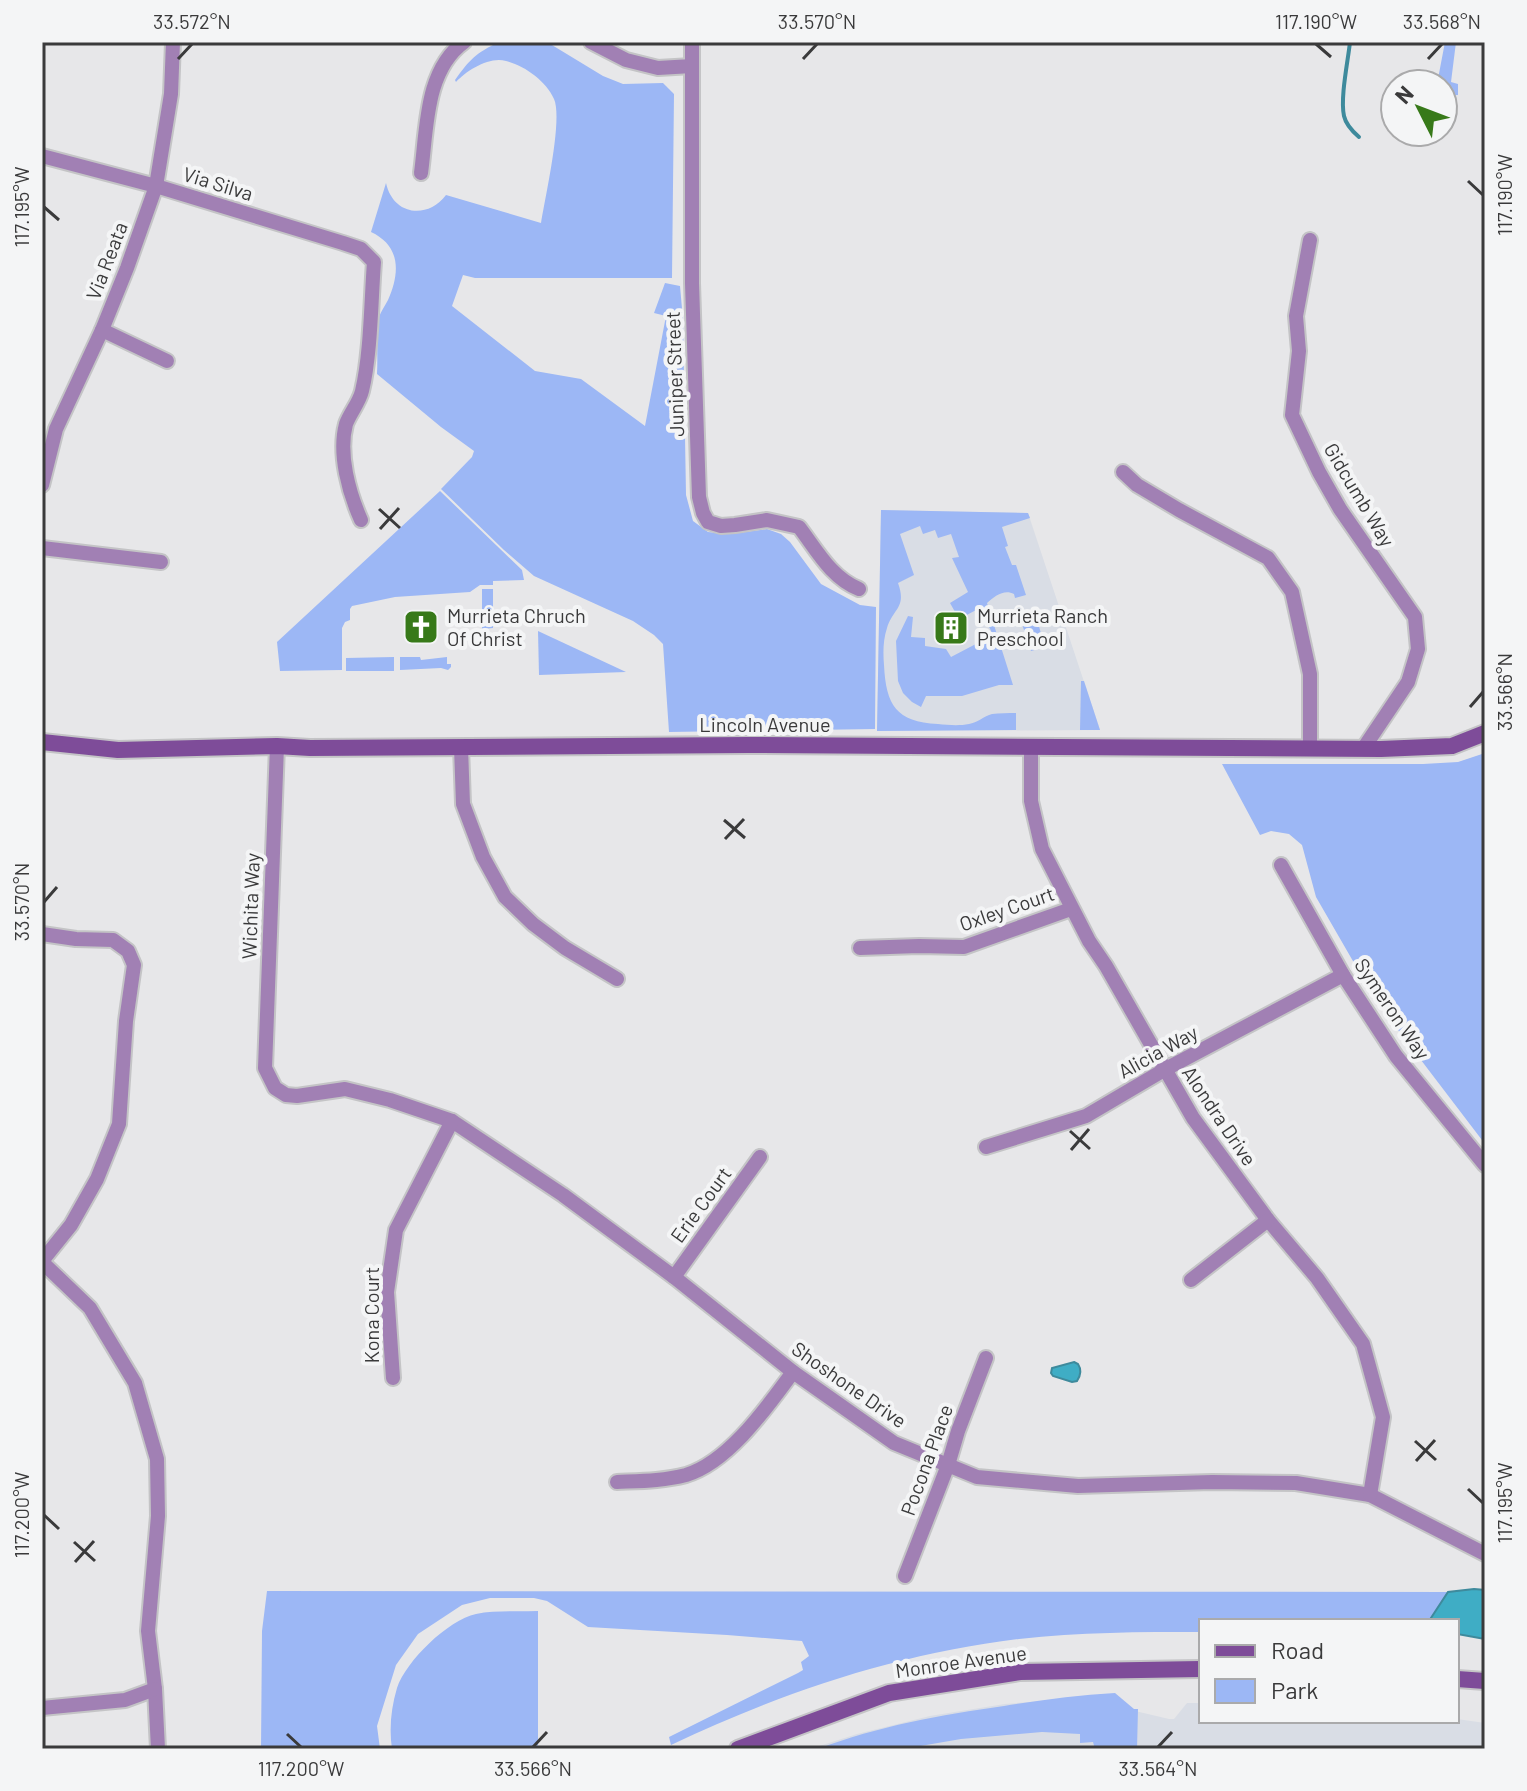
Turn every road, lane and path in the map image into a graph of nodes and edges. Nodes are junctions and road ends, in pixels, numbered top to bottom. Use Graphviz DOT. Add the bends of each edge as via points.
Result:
graph roads {
  1 [pos="173,42"];
  2 [pos="464,42"];
  3 [pos="591,42"];
  4 [pos="692,42"];
  5 [pos="692,66"];
  6 [pos="42,156"];
  7 [pos="421,173"];
  8 [pos="156,186"];
  9 [pos="1310,240"];
  10 [pos="102,330"];
  11 [pos="167,361"];
  12 [pos="1123,472"];
  13 [pos="42,485"];
  14 [pos="361,520"];
  15 [pos="42,548"];
  16 [pos="161,562"];
  17 [pos="859,589"];
  18 [pos="1485,733"];
  19 [pos="42,742"];
  20 [pos="277,746"];
  21 [pos="461,747"];
  22 [pos="1031,747"];
  23 [pos="1310,749"];
  24 [pos="1363,749"];
  25 [pos="1281,865"];
  26 [pos="1071,909"];
  27 [pos="42,934"];
  28 [pos="860,948"];
  29 [pos="1343,975"];
  30 [pos="617,979"];
  31 [pos="265,1068"];
  32 [pos="1164,1070"];
  33 [pos="452,1121"];
  34 [pos="986,1147"];
  35 [pos="760,1157"];
  36 [pos="1485,1165"];
  37 [pos="1268,1220"];
  38 [pos="42,1262"];
  39 [pos="674,1277"];
  40 [pos="1191,1280"];
  41 [pos="986,1358"];
  42 [pos="793,1372"];
  43 [pos="393,1378"];
  44 [pos="948,1465"];
  45 [pos="617,1482"];
  46 [pos="1370,1495"];
  47 [pos="1485,1554"];
  48 [pos="905,1576"];
  49 [pos="1199,1669"];
  50 [pos="1459,1679"];
  51 [pos="1485,1681"];
  52 [pos="155,1689"];
  53 [pos="42,1708"];
  54 [pos="158,1749"];
  55 [pos="738,1749"];
  1 -- 8 [label="street, Via Reata" via="171,94"];
  2 -- 7 [label="street" via="438,73"];
  3 -- 5 [label="street" via="626,60 658,68"];
  4 -- 5 [label="street, Juniper Street"];
  5 -- 17 [label="street, Juniper Street" via="692,283 703,513 708,522 721,526 767,520 799,527 836,575"];
  6 -- 8 [label="street, Via Silva"];
  8 -- 10 [label="street, Via Reata"];
  8 -- 14 [label="street, Via Silva" via="361,249 374,262 361,393 346,425 344,455 350,495"];
  9 -- 24 [label="street, Gidcumb Way" via="1296,316 1299,351 1292,415 1340,509 1415,617 1418,649 1408,682"];
  10 -- 11 [label="street"];
  10 -- 13 [label="street, Via Reata" via="56,429"];
  12 -- 23 [label="street" via="1179,510 1268,558 1292,592 1310,674"];
  15 -- 16 [label="street"];
  18 -- 24 [label="street, Lincoln Avenue" via="1452,746"];
  19 -- 20 [label="street, Lincoln Avenue" via="118,750"];
  20 -- 21 [label="street, Lincoln Avenue"];
  20 -- 31 [label="street, Wichita Way"];
  21 -- 22 [label="street, Lincoln Avenue"];
  21 -- 30 [label="street" via="463,804 505,897 565,948"];
  22 -- 23 [label="street, Lincoln Avenue"];
  22 -- 26 [label="street, Alondra Drive" via="1031,801 1042,849"];
  23 -- 24 [label="street, Lincoln Avenue"];
  25 -- 29 [label="street, Symeron Way"];
  26 -- 28 [label="street, Oxley Court" via="964,947"];
  26 -- 32 [label="street, Alondra Drive"];
  27 -- 38 [label="street" via="113,940 128,951 134,965 119,1124 97,1179"];
  29 -- 32 [label="street, Alicia Way"];
  29 -- 36 [label="street, Symeron Way" via="1396,1056"];
  31 -- 33 [label="street, Shoshone Drive" via="275,1088 286,1095 345,1089"];
  32 -- 34 [label="street, Alicia Way" via="1086,1116"];
  32 -- 37 [label="street, Alondra Drive"];
  33 -- 39 [label="street, Shoshone Drive"];
  33 -- 43 [label="street, Kona Court" via="396,1230 387,1292"];
  35 -- 39 [label="street, Erie Court"];
  37 -- 40 [label="street"];
  37 -- 46 [label="street, Alondra Drive" via="1363,1344 1383,1417"];
  38 -- 52 [label="street" via="90,1308 135,1383 157,1459 148,1631"];
  39 -- 42 [label="street, Shoshone Drive"];
  41 -- 44 [label="street, Pocona Place"];
  42 -- 44 [label="street, Shoshone Drive" via="894,1443"];
  42 -- 45 [label="street" via="757,1419 711,1461 689,1474"];
  44 -- 46 [label="street, Shoshone Drive" via="977,1477 1078,1486 1296,1483"];
  44 -- 48 [label="street, Pocona Place"];
  46 -- 47 [label="street, Shoshone Drive"];
  49 -- 55 [label="street, Monroe Avenue" via="1020,1672 889,1693"];
  50 -- 51 [label="street"];
  52 -- 53 [label="street" via="125,1700"];
  52 -- 54 [label="street"];
}
